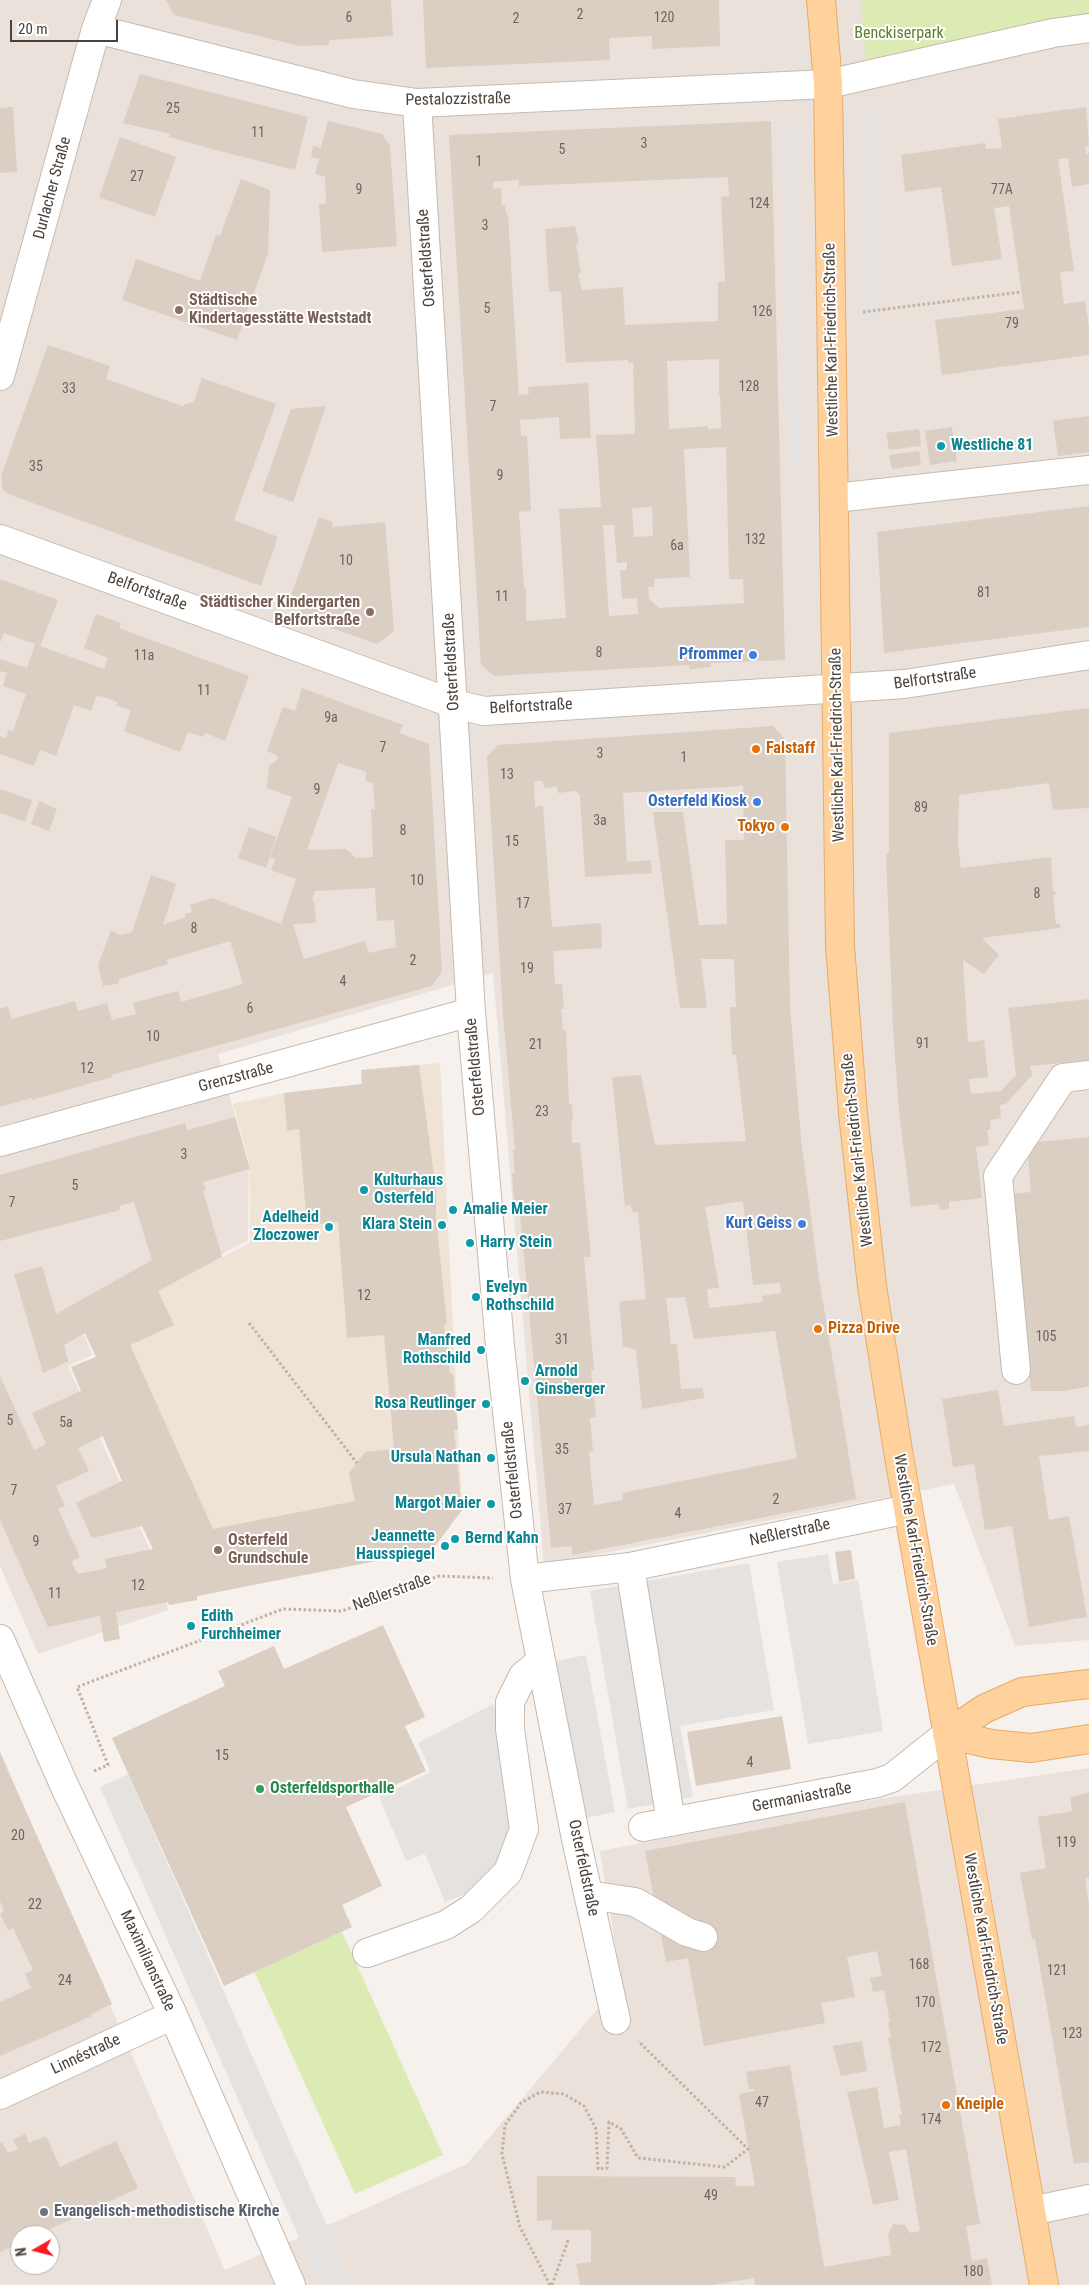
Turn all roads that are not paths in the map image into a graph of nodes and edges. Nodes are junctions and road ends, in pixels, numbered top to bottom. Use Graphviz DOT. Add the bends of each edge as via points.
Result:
graph roads {
  1 [pos="106,0"];
  2 [pos="821,0"];
  3 [pos="1089,28"];
  4 [pos="96,30"];
  5 [pos="828,84"];
  6 [pos="417,104"];
  7 [pos="0,376"];
  8 [pos="1089,470"];
  9 [pos="834,498"];
  10 [pos="0,539"];
  11 [pos="1089,655"];
  12 [pos="837,689"];
  13 [pos="454,704"];
  14 [pos="471,1012"];
  15 [pos="1089,1074"];
  16 [pos="0,1142"];
  17 [pos="1016,1370"];
  18 [pos="908,1509"];
  19 [pos="630,1566"];
  20 [pos="525,1579"];
  21 [pos="0,1638"];
  22 [pos="541,1662"];
  23 [pos="1089,1684"];
  24 [pos="947,1734"];
  25 [pos="1089,1739"];
  26 [pos="671,1822"];
  27 [pos="643,1827"];
  28 [pos="589,1895"];
  29 [pos="703,1937"];
  30 [pos="367,1953"];
  31 [pos="173,2015"];
  32 [pos="616,2020"];
  33 [pos="0,2095"];
  34 [pos="1089,2200"];
  35 [pos="1031,2211"];
  36 [pos="290,2285"];
  37 [pos="1044,2285"];
  1 -- 4 [label="street, Durlacher Straße"];
  2 -- 5 [label="main road, Westliche Karl-Friedrich-Straße"];
  3 -- 5 [label="street, Pestalozzistraße" via="1052,33"];
  4 -- 6 [label="street, Pestalozzistraße" via="353,94"];
  4 -- 7 [label="street, Durlacher Straße"];
  5 -- 6 [label="street, Pestalozzistraße"];
  5 -- 9 [label="main road, Westliche Karl-Friedrich-Straße"];
  6 -- 13 [label="street, Osterfeldstraße"];
  8 -- 9 [label="street"];
  9 -- 12 [label="main road, Westliche Karl-Friedrich-Straße"];
  10 -- 13 [label="street, Belfortstraße"];
  11 -- 12 [label="street, Belfortstraße" via="905,684"];
  12 -- 13 [label="street, Belfortstraße" via="484,711"];
  12 -- 18 [label="main road, Westliche Karl-Friedrich-Straße" via="840,946 853,1113 872,1286"];
  13 -- 14 [label="street, Osterfeldstraße"];
  14 -- 16 [label="street, Grenzstraße"];
  14 -- 20 [label="street, Osterfeldstraße" via="500,1346"];
  15 -- 17 [label="street" via="1063,1078 998,1176"];
  18 -- 19 [label="street, Neßlerstraße"];
  18 -- 24 [label="main road, Westliche Karl-Friedrich-Straße"];
  19 -- 20 [label="street, Neßlerstraße"];
  19 -- 26 [label="street"];
  20 -- 22 [label="street, Osterfeldstraße"];
  21 -- 31 [label="street, Maximilianstraße" via="64,1786"];
  22 -- 28 [label="street, Osterfeldstraße" via="559,1731"];
  22 -- 30 [label="street" via="524,1676 510,1702 510,1729 524,1829 508,1872 471,1909 446,1926"];
  23 -- 24 [label="main road" via="1022,1692 984,1709"];
  24 -- 25 [label="main road" via="991,1744 1031,1748"];
  24 -- 26 [label="street, Germaniastraße" via="892,1778 877,1783"];
  24 -- 35 [label="main road, Westliche Karl-Friedrich-Straße"];
  26 -- 27 [label="street, Germaniastraße"];
  28 -- 29 [label="street" via="635,1902 687,1932"];
  28 -- 32 [label="street, Osterfeldstraße"];
  31 -- 33 [label="street, Linnéstraße"];
  31 -- 36 [label="street, Maximilianstraße"];
  34 -- 35 [label="street"];
  35 -- 37 [label="main road, Westliche Karl-Friedrich-Straße"];
}
